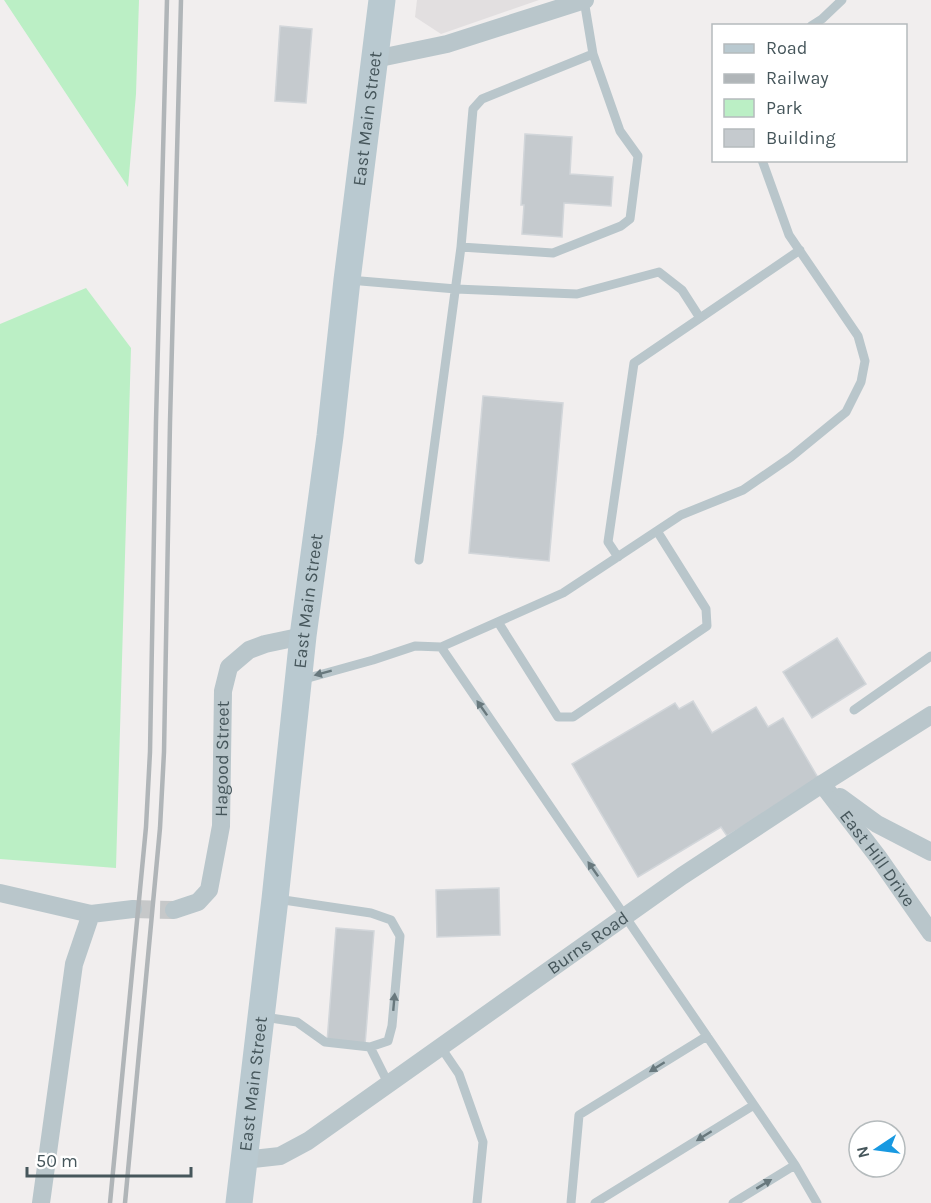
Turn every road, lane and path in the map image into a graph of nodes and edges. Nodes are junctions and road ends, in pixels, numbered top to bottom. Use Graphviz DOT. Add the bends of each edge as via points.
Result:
graph roads {
  1 [pos="382,0"];
  2 [pos="584,0"];
  3 [pos="842,0"];
  4 [pos="814,24"];
  5 [pos="593,54"];
  6 [pos="375,59"];
  7 [pos="763,162"];
  8 [pos="461,247"];
  9 [pos="800,250"];
  10 [pos="347,280"];
  11 [pos="456,290"];
  12 [pos="700,318"];
  13 [pos="657,531"];
  14 [pos="618,557"];
  15 [pos="419,560"];
  16 [pos="498,622"];
  17 [pos="303,636"];
  18 [pos="441,647"];
  19 [pos="931,656"];
  20 [pos="298,680"];
  21 [pos="854,710"];
  22 [pos="931,715"];
  23 [pos="822,783"];
  24 [pos="931,852"];
  25 [pos="0,893"];
  26 [pos="275,898"];
  27 [pos="133,909"];
  28 [pos="174,910"];
  29 [pos="91,914"];
  30 [pos="626,917"];
  31 [pos="931,933"];
  32 [pos="261,1017"];
  33 [pos="707,1036"];
  34 [pos="441,1046"];
  35 [pos="370,1047"];
  36 [pos="388,1083"];
  37 [pos="754,1105"];
  38 [pos="244,1160"];
  39 [pos="795,1166"];
  40 [pos="740,1201"];
  41 [pos="41,1203"];
  42 [pos="239,1203"];
  43 [pos="477,1203"];
  44 [pos="571,1203"];
  45 [pos="595,1203"];
  46 [pos="817,1203"];
  1 -- 6 [label="main road, East Main Street"];
  2 -- 5 [label="lane"];
  2 -- 6 [label="street" via="447,44"];
  3 -- 4 [label="lane"];
  5 -- 8 [label="lane" via="482,99 473,109"];
  5 -- 8 [label="lane" via="620,131 638,156 630,219 552,253"];
  6 -- 10 [label="main road, East Main Street"];
  7 -- 9 [label="lane" via="789,235"];
  8 -- 11 [label="lane"];
  9 -- 12 [label="lane"];
  9 -- 13 [label="lane" via="858,336 866,361 861,382 846,412 743,490 681,515"];
  10 -- 11 [label="lane"];
  10 -- 17 [label="main road, East Main Street"];
  11 -- 12 [label="lane" via="577,294 659,272 682,290"];
  11 -- 15 [label="lane"];
  12 -- 14 [label="lane" via="634,363 608,542"];
  13 -- 14 [label="lane"];
  13 -- 16 [label="lane" via="706,609 707,626 573,717 558,717"];
  14 -- 16 [label="lane" via="563,593"];
  16 -- 18 [label="lane"];
  17 -- 20 [label="main road, East Main Street"];
  17 -- 28 [label="street, Hagood Street" via="249,650 230,667 224,691 221,826 209,890 198,902"];
  18 -- 20 [label="lane, one-way" via="415,646"];
  30 -- 18 [label="lane, one-way"];
  19 -- 21 [label="lane"];
  20 -- 26 [label="main road, East Main Street"];
  22 -- 23 [label="street, Burns Road"];
  23 -- 24 [label="street" via="877,824"];
  23 -- 30 [label="street, Burns Road"];
  23 -- 31 [label="street, East Hill Drive"];
  25 -- 29 [label="street"];
  26 -- 32 [label="main road, East Main Street"];
  35 -- 26 [label="lane, one-way" via="388,1041 392,1026 400,936 391,920 371,913"];
  27 -- 29 [label="street"];
  29 -- 41 [label="street" via="74,964"];
  30 -- 33 [label="lane"];
  30 -- 34 [label="street, Burns Road"];
  32 -- 35 [label="lane" via="297,1022 325,1042"];
  32 -- 38 [label="main road, East Main Street"];
  33 -- 37 [label="lane"];
  33 -- 44 [label="lane, one-way" via="579,1114"];
  34 -- 36 [label="street, Burns Road"];
  34 -- 43 [label="lane" via="459,1074 483,1142"];
  35 -- 36 [label="lane"];
  36 -- 38 [label="street, Burns Road" via="284,1154"];
  37 -- 39 [label="lane"];
  37 -- 45 [label="lane, one-way"];
  38 -- 42 [label="main road, East Main Street"];
  40 -- 39 [label="lane, one-way"];
  39 -- 46 [label="lane"];
}
